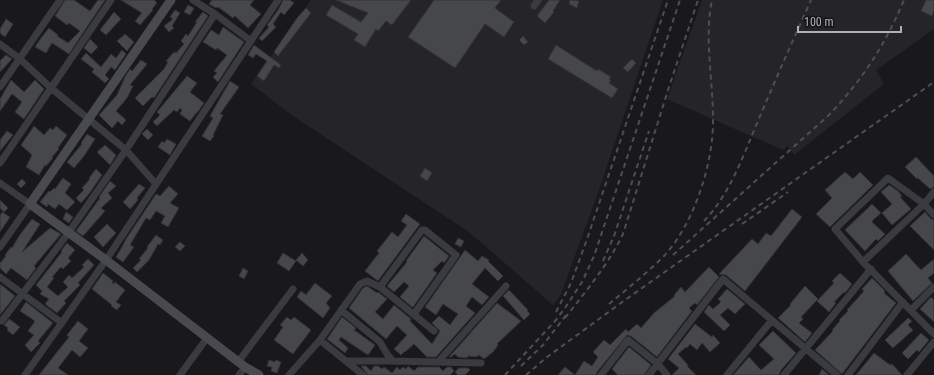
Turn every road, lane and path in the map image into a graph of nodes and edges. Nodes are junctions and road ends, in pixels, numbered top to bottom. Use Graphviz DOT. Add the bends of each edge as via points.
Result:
graph roads {
  1 [pos="60,0"];
  2 [pos="111,0"];
  3 [pos="171,0"];
  4 [pos="193,0"];
  5 [pos="278,0"];
  6 [pos="215,14"];
  7 [pos="251,41"];
  8 [pos="0,44"];
  9 [pos="20,59"];
  10 [pos="0,87"];
  11 [pos="51,88"];
  12 [pos="88,119"];
  13 [pos="126,150"];
  14 [pos="0,163"];
  15 [pos="0,183"];
  16 [pos="156,184"];
  17 [pos="934,192"];
  18 [pos="30,204"];
  19 [pos="924,204"];
  20 [pos="934,215"];
  21 [pos="69,232"];
  22 [pos="0,246"];
  23 [pos="106,260"];
  24 [pos="863,262"];
  25 [pos="871,269"];
  26 [pos="0,277"];
  27 [pos="506,286"];
  28 [pos="380,287"];
  29 [pos="934,287"];
  30 [pos="293,289"];
  31 [pos="22,293"];
  32 [pos="903,302"];
  33 [pos="341,310"];
  34 [pos="911,310"];
  35 [pos="414,314"];
  36 [pos="772,320"];
  37 [pos="2,321"];
  38 [pos="62,323"];
  39 [pos="434,331"];
  40 [pos="934,334"];
  41 [pos="207,338"];
  42 [pos="320,340"];
  43 [pos="934,342"];
  44 [pos="805,349"];
  45 [pos="348,361"];
  46 [pos="394,361"];
  47 [pos="438,362"];
  48 [pos="481,363"];
  49 [pos="658,364"];
  50 [pos="241,365"];
  51 [pos="25,375"];
  52 [pos="180,375"];
  53 [pos="239,375"];
  54 [pos="259,375"];
  55 [pos="289,375"];
  56 [pos="363,375"];
  57 [pos="601,375"];
  58 [pos="649,375"];
  59 [pos="667,375"];
  60 [pos="727,375"];
  61 [pos="784,375"];
  62 [pos="837,375"];
  63 [pos="848,375"];
  64 [pos="907,375"];
  1 -- 9 [label="street"];
  2 -- 11 [label="street"];
  3 -- 12 [label="street"];
  4 -- 6 [label="street"];
  5 -- 7 [label="street"];
  6 -- 7 [label="street"];
  6 -- 13 [label="street"];
  7 -- 16 [label="street"];
  8 -- 9 [label="street"];
  9 -- 10 [label="street"];
  9 -- 11 [label="street"];
  11 -- 12 [label="street"];
  11 -- 14 [label="street"];
  12 -- 13 [label="street"];
  12 -- 18 [label="street"];
  13 -- 16 [label="street"];
  13 -- 21 [label="street"];
  15 -- 18 [label="street"];
  16 -- 23 [label="street"];
  17 -- 19 [label="street"];
  18 -- 21 [label="street"];
  18 -- 22 [label="street"];
  19 -- 20 [label="street"];
  19 -- 24 [label="street"];
  19 -- 24 [label="street" via="888,178 835,230"];
  21 -- 23 [label="street"];
  21 -- 31 [label="street"];
  23 -- 38 [label="street"];
  23 -- 41 [label="street"];
  24 -- 25 [label="street"];
  25 -- 32 [label="street"];
  25 -- 44 [label="street"];
  26 -- 31 [label="street"];
  27 -- 47 [label="street"];
  28 -- 33 [label="street" via="367,281 360,284"];
  28 -- 35 [label="street"];
  28 -- 35 [label="street" via="422,230 448,248 456,255"];
  29 -- 34 [label="street"];
  30 -- 50 [label="street"];
  31 -- 37 [label="street"];
  31 -- 38 [label="street"];
  32 -- 34 [label="street"];
  32 -- 63 [label="street"];
  33 -- 42 [label="street"];
  33 -- 46 [label="street" via="380,342"];
  34 -- 40 [label="street"];
  35 -- 39 [label="street"];
  36 -- 44 [label="street"];
  36 -- 49 [label="street" via="723,279"];
  36 -- 60 [label="street"];
  38 -- 51 [label="street"];
  41 -- 50 [label="street"];
  41 -- 52 [label="street"];
  42 -- 45 [label="street"];
  42 -- 55 [label="street"];
  43 -- 64 [label="street"];
  44 -- 61 [label="street"];
  44 -- 62 [label="street"];
  45 -- 46 [label="street"];
  45 -- 56 [label="street"];
  46 -- 47 [label="street"];
  47 -- 48 [label="street"];
  49 -- 57 [label="street" via="628,340"];
  49 -- 58 [label="street"];
  49 -- 59 [label="street"];
  50 -- 53 [label="street"];
  50 -- 54 [label="street"];
}
